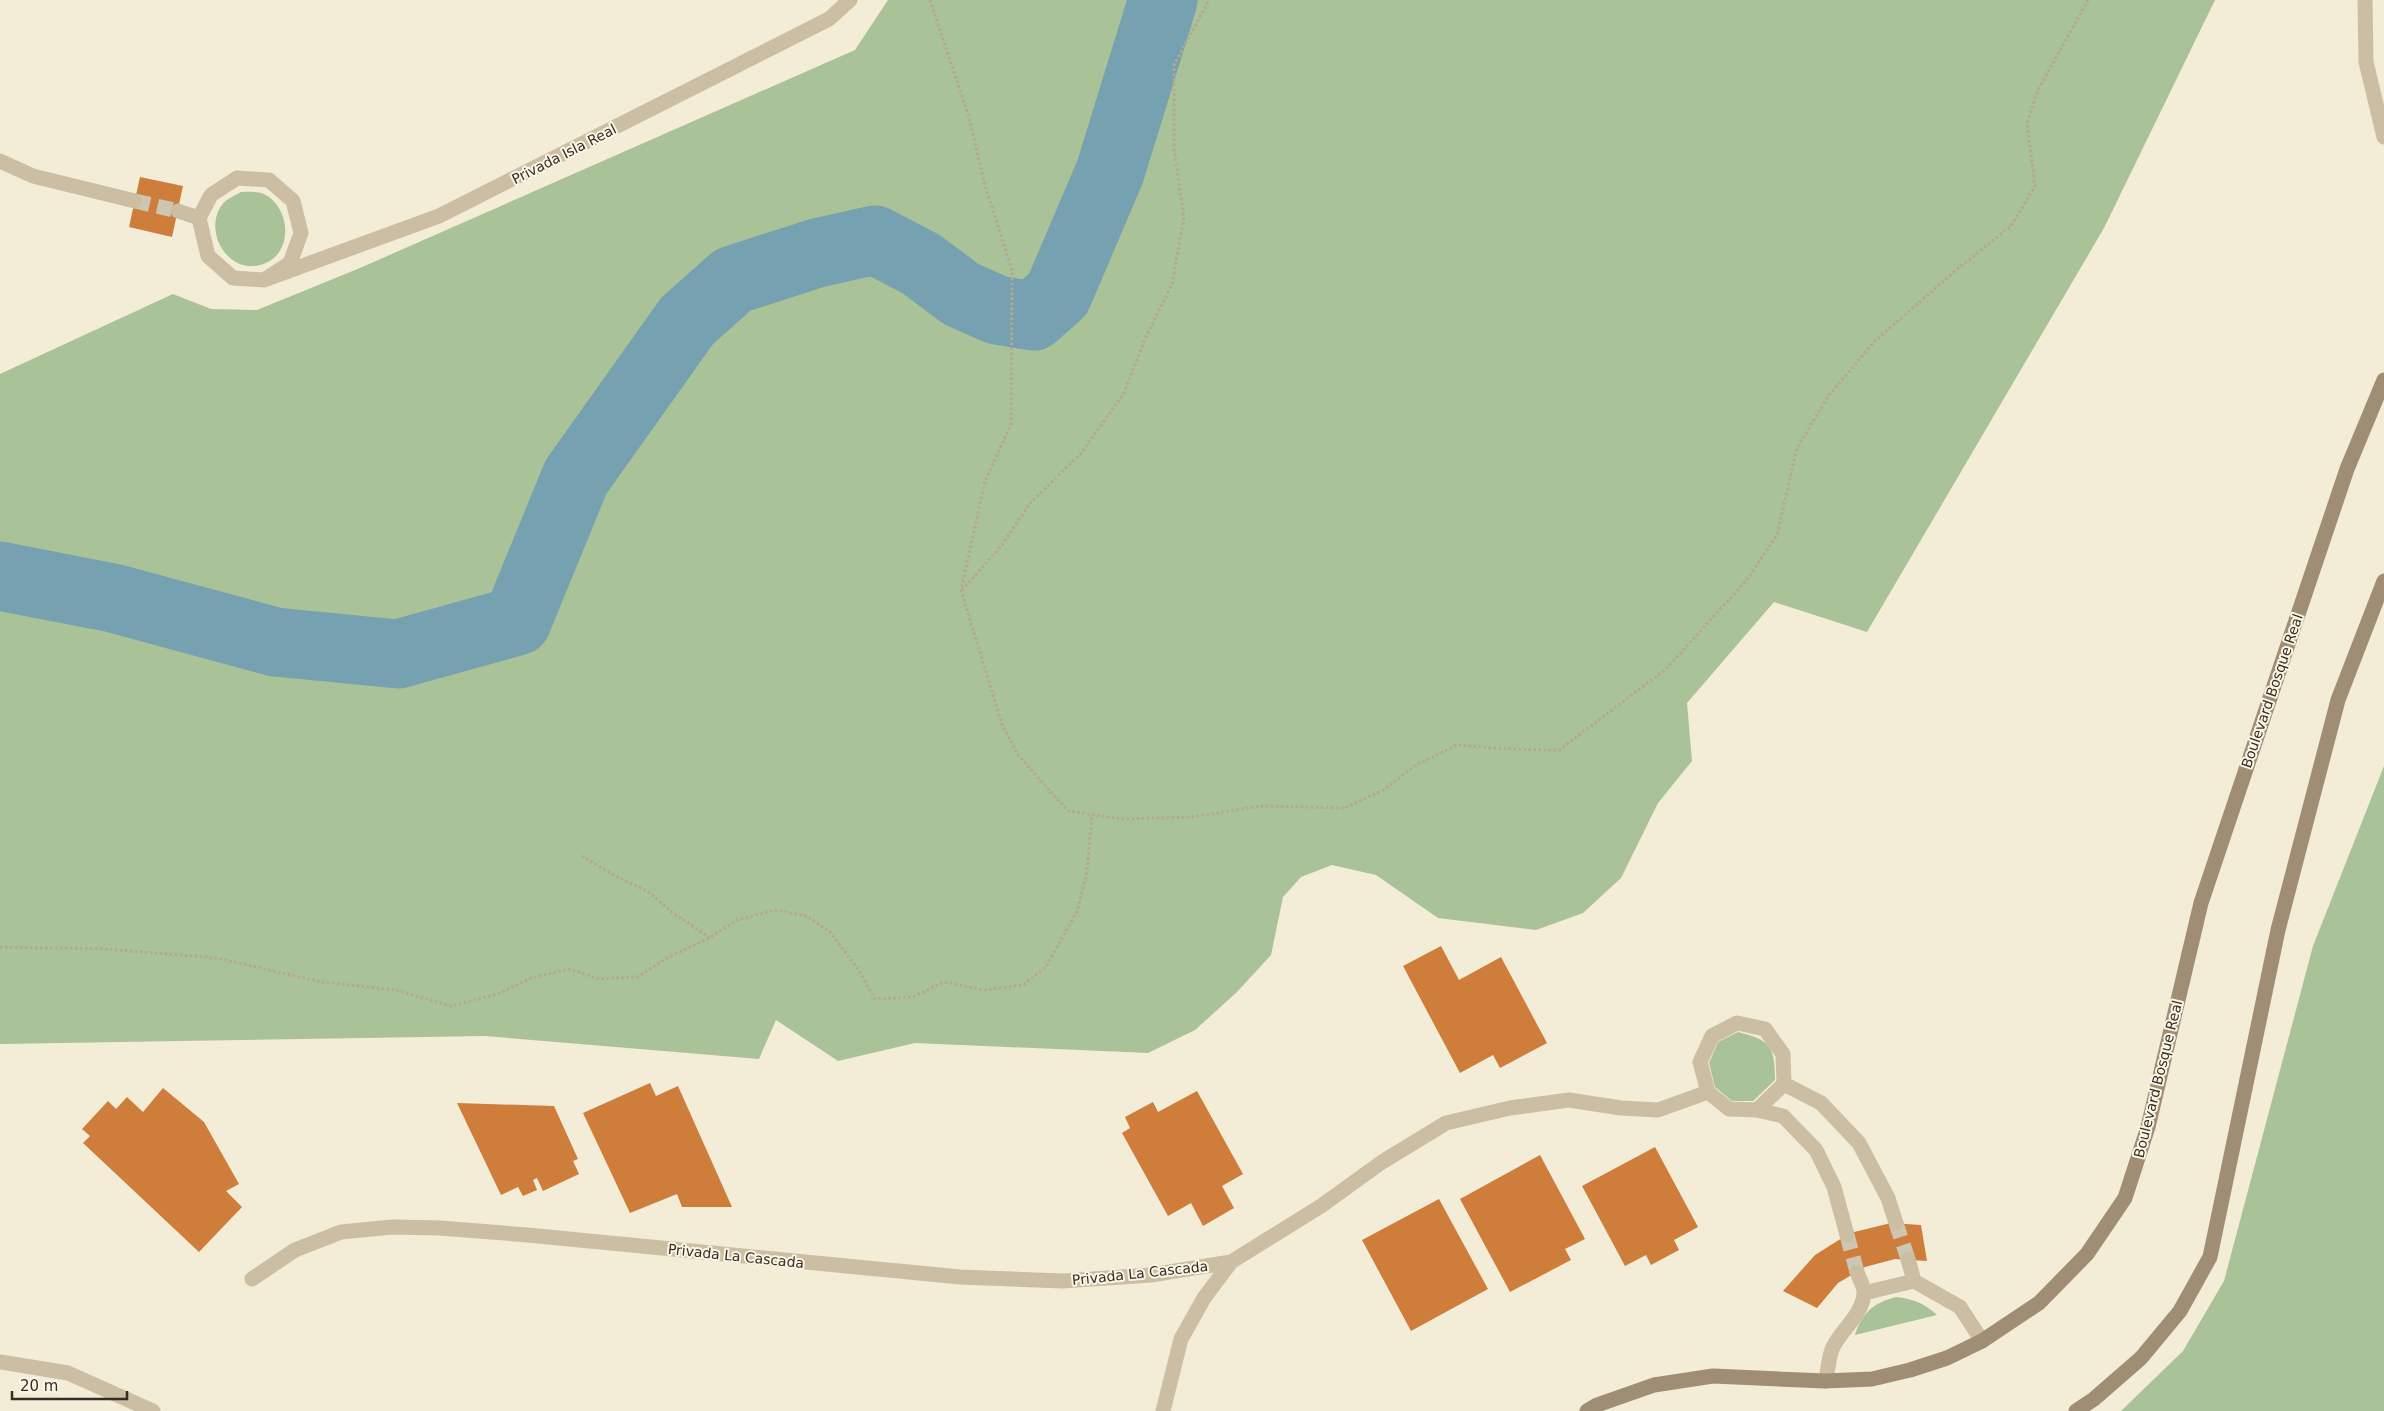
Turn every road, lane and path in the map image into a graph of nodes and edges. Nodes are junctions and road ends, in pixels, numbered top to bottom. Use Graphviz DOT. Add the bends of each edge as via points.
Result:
graph roads {
  1 [pos="850,0"];
  2 [pos="930,0"];
  3 [pos="1209,0"];
  4 [pos="2088,0"];
  5 [pos="2365,0"];
  6 [pos="2384,137"];
  7 [pos="0,161"];
  8 [pos="135,201"];
  9 [pos="178,211"];
  10 [pos="200,218"];
  11 [pos="264,280"];
  12 [pos="2384,380"];
  13 [pos="2384,581"];
  14 [pos="961,590"];
  15 [pos="1092,815"];
  16 [pos="582,856"];
  17 [pos="709,938"];
  18 [pos="0,947"];
  19 [pos="1784,1084"];
  20 [pos="1708,1092"];
  21 [pos="1757,1110"];
  22 [pos="1896,1223"];
  23 [pos="1847,1235"];
  24 [pos="1908,1259"];
  25 [pos="1232,1262"];
  26 [pos="1858,1272"];
  27 [pos="252,1279"];
  28 [pos="1914,1281"];
  29 [pos="1864,1293"];
  30 [pos="1982,1341"];
  31 [pos="0,1362"];
  32 [pos="1825,1381"];
  33 [pos="153,1411"];
  34 [pos="1163,1411"];
  35 [pos="1587,1411"];
  36 [pos="2076,1411"];
  1 -- 11 [label="street, Privada Isla Real" via="829,19 439,216"];
  2 -- 14 [label="path" via="969,117 984,182 1012,270 1011,424 985,481"];
  3 -- 14 [label="path" via="1174,65 1174,150 1184,217 1172,284 1145,339 1124,393 1082,452 1031,502 1002,545"];
  4 -- 15 [label="path" via="2038,90 2026,122 2035,186 2011,226 1875,340 1830,395 1797,448 1777,535 1746,581 1665,670 1559,750 1457,745 1416,765 1385,789 1345,808 1262,806 1190,817 1122,819"];
  5 -- 6 [label="street" via="2366,62"];
  7 -- 8 [label="street" via="33,176"];
  9 -- 10 [label="street"];
  10 -- 11 [label="street" via="208,256 233,278"];
  10 -- 11 [label="street" via="211,195 237,178 269,180 293,201 301,233 290,263"];
  12 -- 30 [label="main road, Boulevard Bosque Real" via="2347,469 2201,903 2148,1126 2125,1198 2087,1254 2039,1303"];
  13 -- 36 [label="main road" via="2338,700 2283,911 2210,1257 2180,1310 2140,1358"];
  14 -- 15 [label="path" via="1002,724 1018,755 1068,811"];
  15 -- 17 [label="path" via="1087,871 1077,912 1046,967 1023,985 985,990 944,982 913,997 875,998 830,932 807,916 775,910 737,920"];
  16 -- 17 [label="path" via="647,891"];
  17 -- 18 [label="path" via="637,977 600,979 570,969 531,978 500,994 451,1006 395,990 322,982 216,958 106,949"];
  19 -- 20 [label="street" via="1783,1054 1765,1029 1737,1023 1712,1036 1700,1062"];
  19 -- 21 [label="street"];
  19 -- 22 [label="street" via="1822,1103 1859,1143 1888,1198"];
  20 -- 21 [label="street" via="1729,1109"];
  20 -- 25 [label="street, Privada La Cascada" via="1658,1110 1569,1100 1510,1108 1446,1123"];
  21 -- 23 [label="street" via="1783,1116 1816,1150 1834,1187"];
  24 -- 28 [label="street"];
  25 -- 27 [label="street, Privada La Cascada" via="1151,1275 1063,1281 960,1277 528,1235 392,1227 341,1232 295,1250"];
  25 -- 34 [label="street, Privada La Cascada" via="1204,1298 1181,1339"];
  26 -- 29 [label="street"];
  28 -- 29 [label="street"];
  28 -- 30 [label="street" via="1960,1306"];
  29 -- 32 [label="street" via="1858,1314 1832,1349"];
  30 -- 32 [label="main road, Boulevard Bosque Real" via="1947,1358 1910,1370 1872,1379"];
  31 -- 33 [label="street" via="68,1373"];
  32 -- 35 [label="main road, Boulevard Bosque Real" via="1713,1376 1654,1385"];
}
